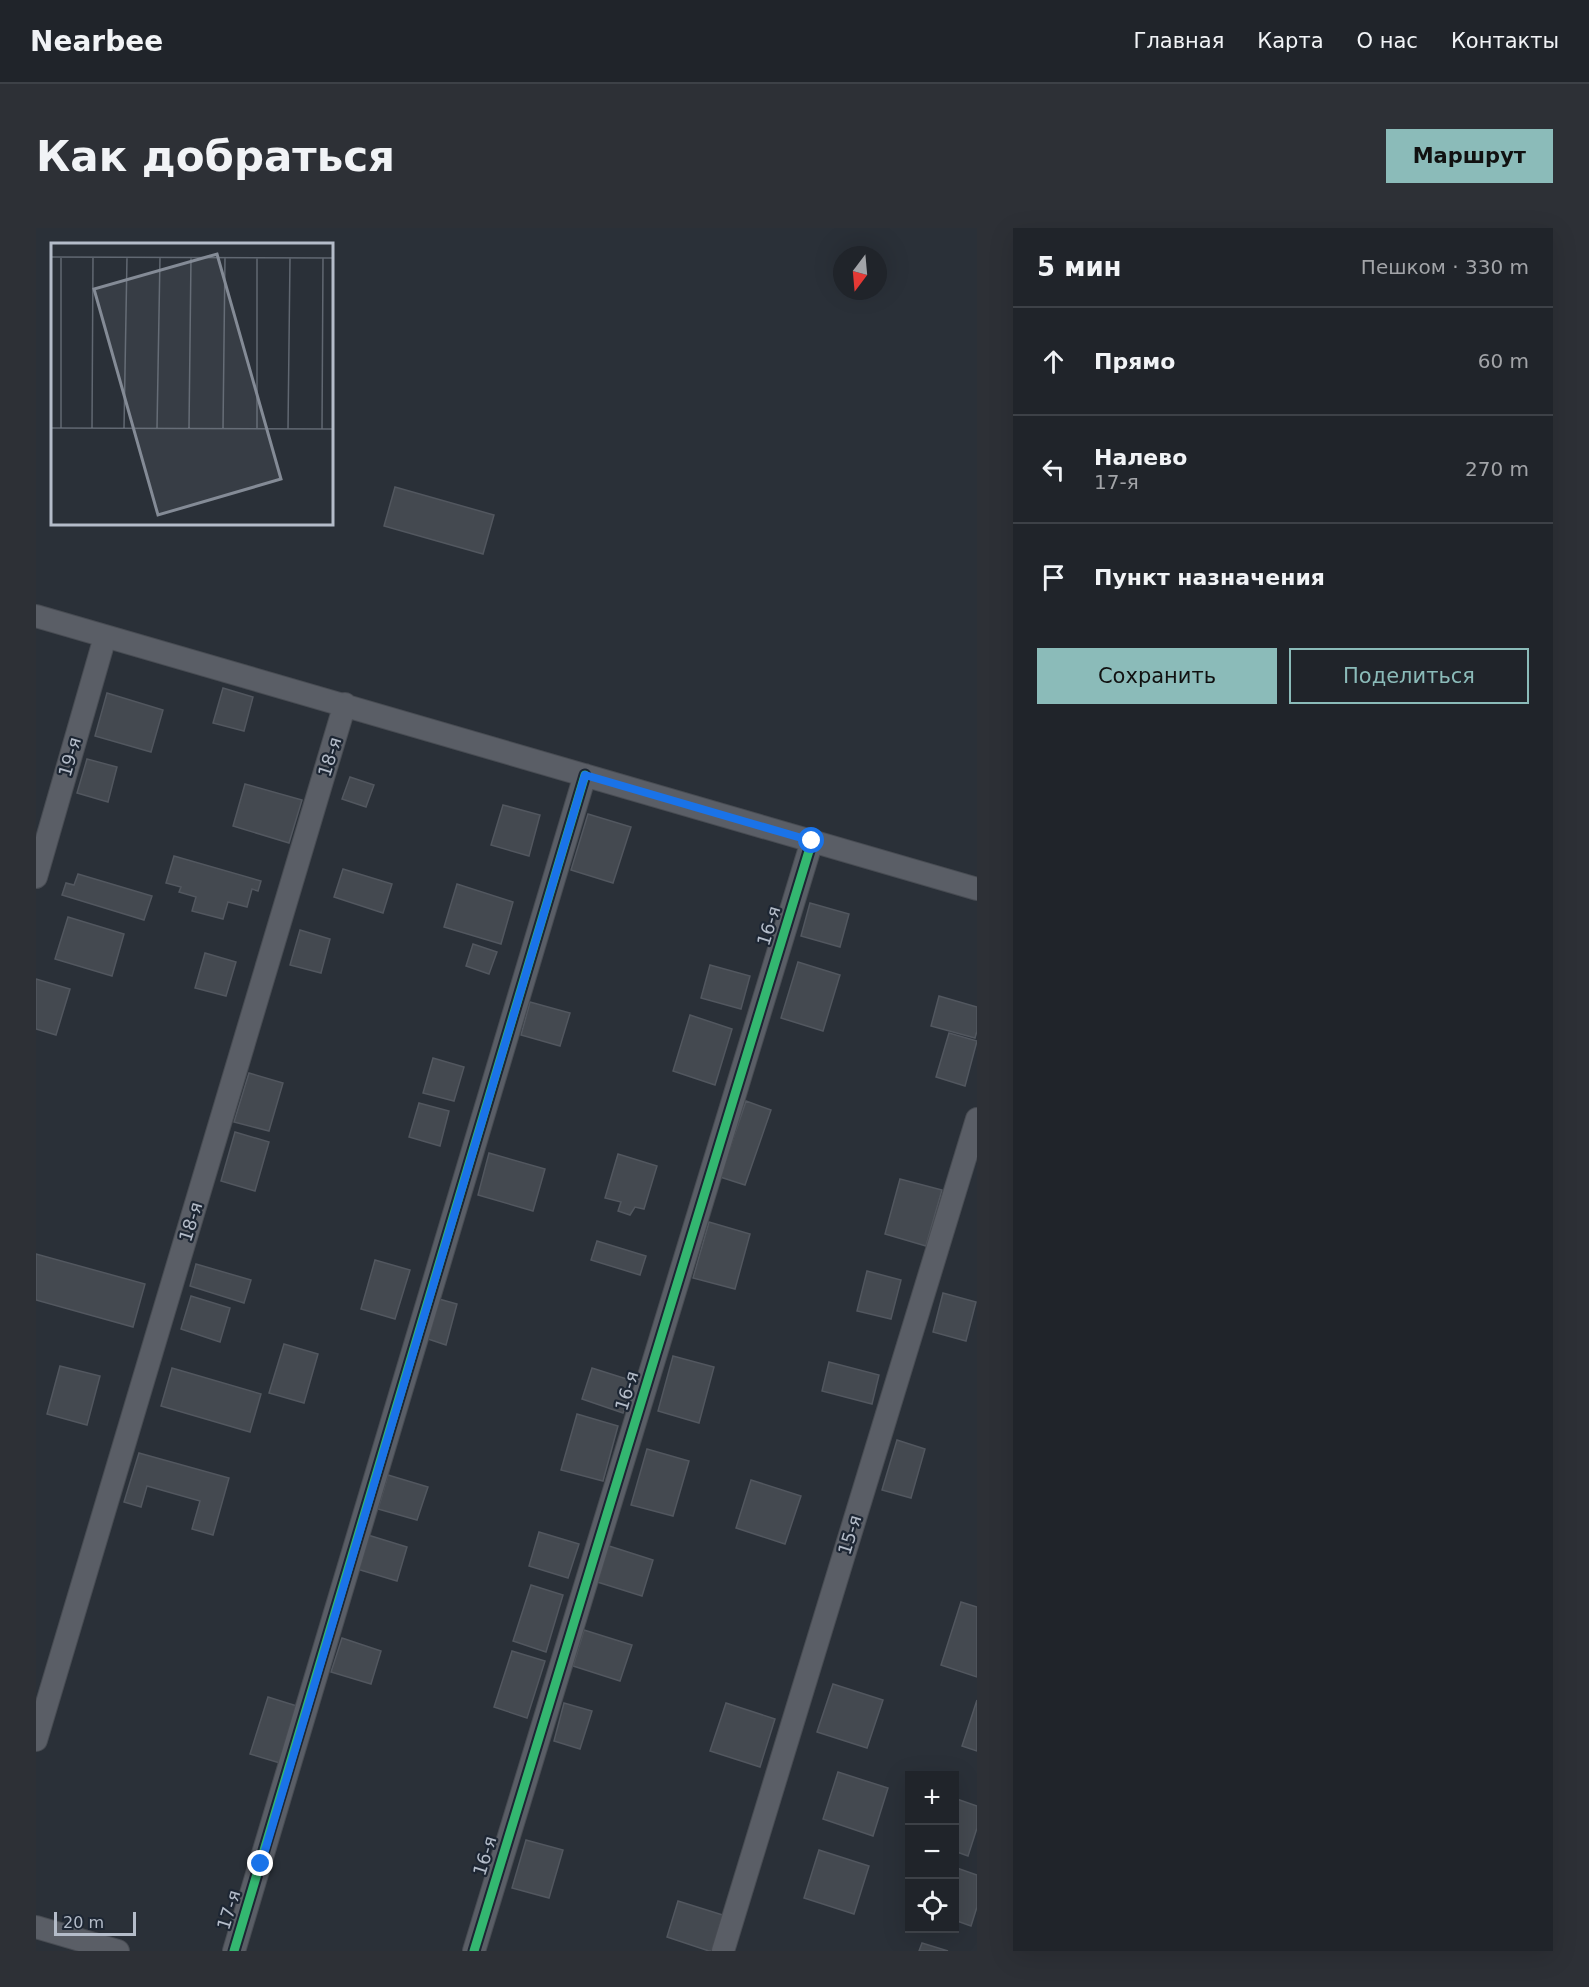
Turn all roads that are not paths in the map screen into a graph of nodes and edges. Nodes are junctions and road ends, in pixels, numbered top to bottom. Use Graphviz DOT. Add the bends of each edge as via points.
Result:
graph roads {
  1 [pos="36,616"];
  2 [pos="105,637"];
  3 [pos="345,704"];
  4 [pos="585,775"];
  5 [pos="812,841"];
  6 [pos="36,877"];
  7 [pos="977,890"];
  8 [pos="977,1119"];
  9 [pos="36,1740"];
  10 [pos="36,1927"];
  11 [pos="118,1951"];
  12 [pos="234,1951"];
  13 [pos="474,1951"];
  14 [pos="723,1951"];
  1 -- 2 [label="street"];
  2 -- 3 [label="street"];
  2 -- 6 [label="street, 19-я"];
  3 -- 4 [label="street"];
  3 -- 9 [label="street, 18-я"];
  4 -- 5 [label="street"];
  4 -- 12 [label="street, 17-я"];
  5 -- 7 [label="street"];
  5 -- 13 [label="street, 16-я"];
  8 -- 14 [label="street, 15-я"];
  10 -- 11 [label="street"];
}
